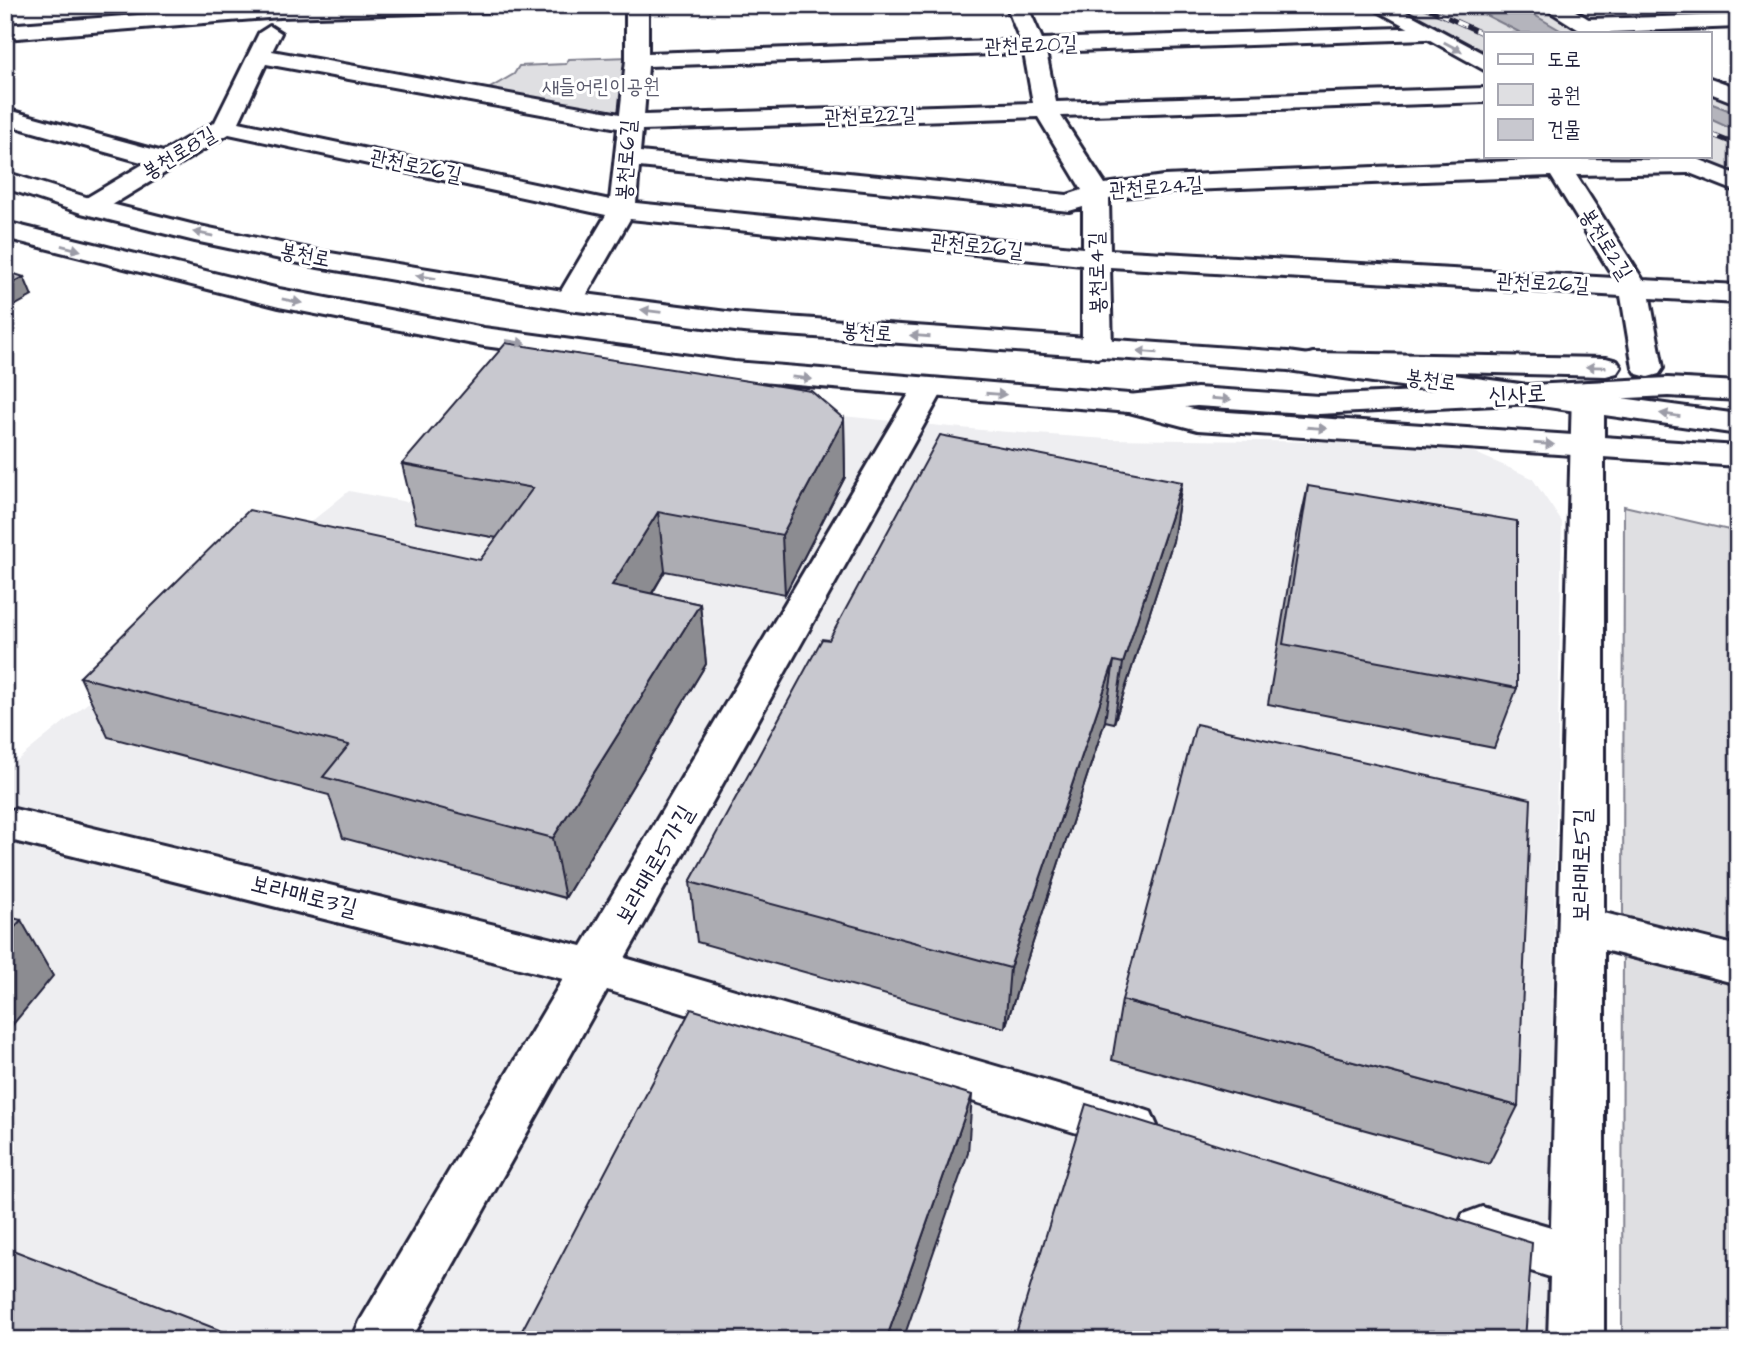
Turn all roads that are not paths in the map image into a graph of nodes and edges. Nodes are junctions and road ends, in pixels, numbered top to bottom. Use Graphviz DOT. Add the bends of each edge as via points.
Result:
graph roads {
  1 [pos="495,5"];
  2 [pos="637,5"];
  3 [pos="1016,5"];
  4 [pos="1377,5"];
  5 [pos="1550,5"];
  6 [pos="282,8"];
  7 [pos="142,13"];
  8 [pos="1738,21"];
  9 [pos="1593,30"];
  10 [pos="5,32"];
  11 [pos="1426,33"];
  12 [pos="1033,44"];
  13 [pos="260,56"];
  14 [pos="637,60"];
  15 [pos="1484,63"];
  16 [pos="1712,86"];
  17 [pos="1484,95"];
  18 [pos="1738,97"];
  19 [pos="1046,111"];
  20 [pos="5,116"];
  21 [pos="628,123"];
  22 [pos="225,126"];
  23 [pos="628,158"];
  24 [pos="1678,160"];
  25 [pos="166,161"];
  26 [pos="1558,167"];
  27 [pos="5,180"];
  28 [pos="1738,184"];
  29 [pos="1096,191"];
  30 [pos="90,207"];
  31 [pos="622,210"];
  32 [pos="5,230"];
  33 [pos="1098,258"];
  34 [pos="1634,288"];
  35 [pos="1738,294"];
  36 [pos="569,301"];
  37 [pos="743,323"];
  38 [pos="1097,349"];
  39 [pos="1288,361"];
  40 [pos="1648,368"];
  41 [pos="734,371"];
  42 [pos="1738,375"];
  43 [pos="928,389"];
  44 [pos="1738,391"];
  45 [pos="1536,394"];
  46 [pos="1588,397"];
  47 [pos="1129,403"];
  48 [pos="1738,424"];
  49 [pos="1588,447"];
  50 [pos="1738,456"];
  51 [pos="14,825"];
  52 [pos="1582,926"];
  53 [pos="1738,965"];
  54 [pos="595,968"];
  55 [pos="1181,1143"];
  56 [pos="1445,1221"];
  57 [pos="1577,1260"];
  58 [pos="380,1340"];
  59 [pos="1576,1340"];
  1 -- 6 [label="street"];
  2 -- 14 [label="street, 봉천로6길"];
  3 -- 12 [label="street"];
  4 -- 11 [label="street"];
  5 -- 9 [label="street"];
  6 -- 7 [label="street"];
  6 -- 13 [label="street, 봉천로8길"];
  7 -- 10 [label="street"];
  8 -- 9 [label="street"];
  11 -- 12 [label="street, 관천로20길"];
  11 -- 15 [label="street, one-way"];
  12 -- 14 [label="street, 관천로20길"];
  12 -- 19 [label="street"];
  13 -- 21 [label="street, 관천로22길"];
  13 -- 22 [label="street, 봉천로8길"];
  14 -- 21 [label="street, 봉천로6길"];
  16 -- 18 [label="street"];
  17 -- 19 [label="street, 관천로22길"];
  19 -- 21 [label="street, 관천로22길"];
  19 -- 29 [label="street"];
  20 -- 25 [label="street"];
  21 -- 23 [label="street, 봉천로6길"];
  22 -- 25 [label="street, 봉천로8길"];
  22 -- 31 [label="street, 관천로26길"];
  23 -- 29 [label="street, 관천로24길" via="1069,203"];
  23 -- 31 [label="street, 봉천로6길"];
  24 -- 26 [label="street, 관천로24길"];
  24 -- 28 [label="street"];
  25 -- 30 [label="street, 봉천로8길"];
  26 -- 29 [label="street, 관천로24길"];
  26 -- 34 [label="street, 봉천로2길"];
  27 -- 30 [label="street, 봉천로"];
  29 -- 33 [label="street, 봉천로4길"];
  36 -- 30 [label="street, 봉천로, one-way" via="318,259"];
  31 -- 33 [label="street, 관천로26길"];
  31 -- 36 [label="street, 봉천로6길"];
  32 -- 41 [label="street, 봉천로, one-way" via="329,308 586,354"];
  33 -- 34 [label="street, 관천로26길"];
  33 -- 38 [label="street, 봉천로4길"];
  34 -- 35 [label="street, 관천로26길"];
  34 -- 40 [label="street, 봉천로2길"];
  37 -- 36 [label="street, 봉천로, one-way"];
  38 -- 37 [label="street, 봉천로, one-way"];
  37 -- 41 [label="street" via="690,329 667,339 667,347 678,355"];
  39 -- 38 [label="street, 봉천로, one-way"];
  40 -- 39 [label="street, 신사로, one-way"];
  39 -- 45 [label="street, 봉천로"];
  40 -- 42 [label="street, 신사로"];
  41 -- 43 [label="street, 봉천로, one-way"];
  43 -- 47 [label="street, 봉천로, one-way"];
  43 -- 54 [label="street, 보라매로5가길"];
  44 -- 46 [label="street, 신사로" via="1668,387"];
  45 -- 46 [label="street, 신사로"];
  47 -- 45 [label="street, 신사로, one-way" via="1197,397 1319,405"];
  48 -- 46 [label="street, one-way"];
  46 -- 49 [label="street, 보라매로5길"];
  47 -- 49 [label="street, 봉천로, one-way" via="1198,420"];
  49 -- 50 [label="street, 봉천로"];
  49 -- 52 [label="street, 보라매로5길"];
  51 -- 54 [label="street, 보라매로3길"];
  52 -- 53 [label="street"];
  52 -- 57 [label="street, 보라매로5길"];
  54 -- 55 [label="street, 보라매로3길"];
  54 -- 58 [label="street, 보라매로5가길"];
  56 -- 57 [label="street"];
  57 -- 59 [label="street, 보라매로5길"];
}
